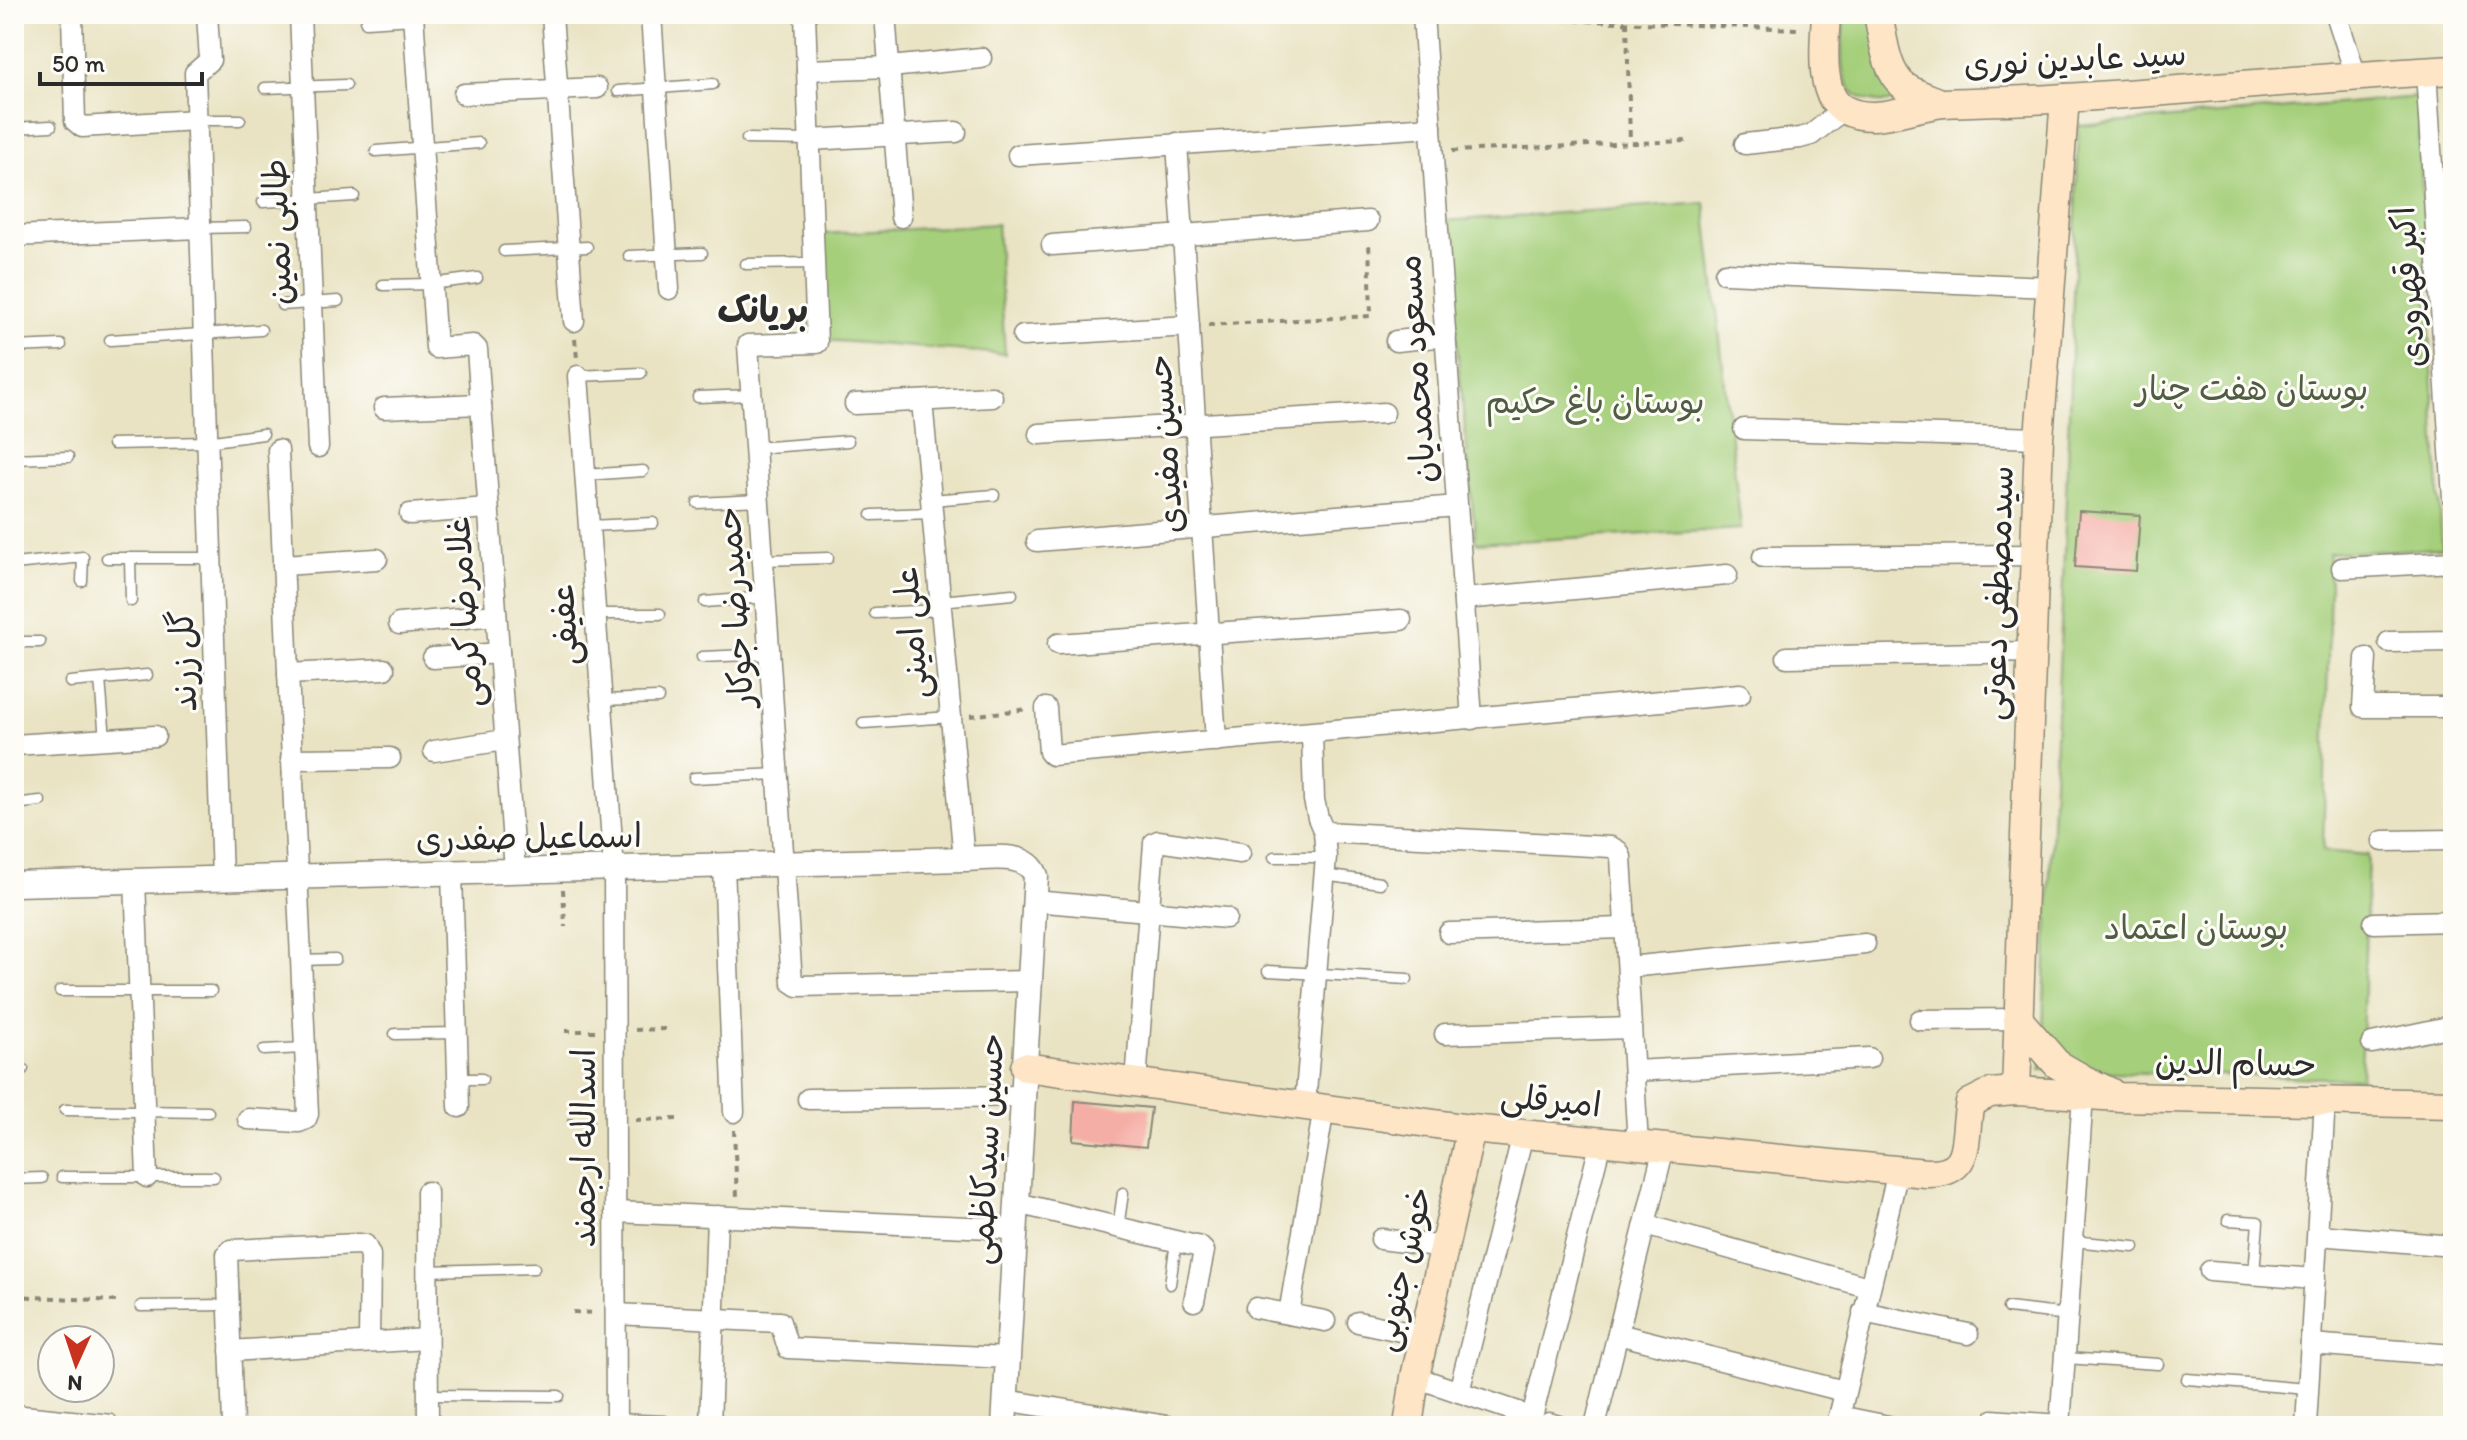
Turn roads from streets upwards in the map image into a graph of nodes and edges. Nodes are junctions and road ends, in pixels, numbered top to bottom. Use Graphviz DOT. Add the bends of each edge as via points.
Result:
graph roads {
  1 [pos="72,14"];
  2 [pos="207,14"];
  3 [pos="300,14"];
  4 [pos="552,14"];
  5 [pos="651,14"];
  6 [pos="805,14"];
  7 [pos="885,14"];
  8 [pos="1423,14"];
  9 [pos="1878,14"];
  10 [pos="2336,14"];
  11 [pos="413,17"];
  12 [pos="1826,22"];
  13 [pos="981,58"];
  14 [pos="890,67"];
  15 [pos="807,70"];
  16 [pos="2440,70"];
  17 [pos="2356,76"];
  18 [pos="557,90"];
  19 [pos="607,90"];
  20 [pos="464,94"];
  21 [pos="2065,98"];
  22 [pos="1941,103"];
  23 [pos="1843,110"];
  24 [pos="196,120"];
  25 [pos="1431,127"];
  26 [pos="956,132"];
  27 [pos="895,135"];
  28 [pos="809,140"];
  29 [pos="1177,143"];
  30 [pos="1745,144"];
  31 [pos="1018,155"];
  32 [pos="2443,162"];
  33 [pos="901,217"];
  34 [pos="1368,221"];
  35 [pos="200,228"];
  36 [pos="14,236"];
  37 [pos="1183,236"];
  38 [pos="1052,245"];
  39 [pos="1725,273"];
  40 [pos="2051,287"];
  41 [pos="669,289"];
  42 [pos="574,321"];
  43 [pos="1189,326"];
  44 [pos="1023,336"];
  45 [pos="1446,336"];
  46 [pos="1396,341"];
  47 [pos="2448,342"];
  48 [pos="578,376"];
  49 [pos="992,397"];
  50 [pos="922,401"];
  51 [pos="481,404"];
  52 [pos="855,404"];
  53 [pos="2450,405"];
  54 [pos="384,408"];
  55 [pos="1384,413"];
  56 [pos="1196,424"];
  57 [pos="1744,429"];
  58 [pos="1039,434"];
  59 [pos="2039,438"];
  60 [pos="318,447"];
  61 [pos="278,450"];
  62 [pos="2452,454"];
  63 [pos="2453,498"];
  64 [pos="1457,506"];
  65 [pos="488,508"];
  66 [pos="410,514"];
  67 [pos="1202,527"];
  68 [pos="1037,541"];
  69 [pos="2035,555"];
  70 [pos="1763,557"];
  71 [pos="377,559"];
  72 [pos="2453,562"];
  73 [pos="283,565"];
  74 [pos="2342,568"];
  75 [pos="1727,575"];
  76 [pos="1464,599"];
  77 [pos="496,615"];
  78 [pos="1401,620"];
  79 [pos="399,624"];
  80 [pos="1209,633"];
  81 [pos="2453,641"];
  82 [pos="2389,642"];
  83 [pos="1058,644"];
  84 [pos="2031,652"];
  85 [pos="499,653"];
  86 [pos="1787,657"];
  87 [pos="433,658"];
  88 [pos="2366,658"];
  89 [pos="384,669"];
  90 [pos="288,674"];
  91 [pos="1740,694"];
  92 [pos="2453,707"];
  93 [pos="1046,708"];
  94 [pos="1472,719"];
  95 [pos="1312,733"];
  96 [pos="155,736"];
  97 [pos="505,740"];
  98 [pos="1216,741"];
  99 [pos="14,745"];
  100 [pos="434,751"];
  101 [pos="390,758"];
  102 [pos="291,759"];
  103 [pos="1324,832"];
  104 [pos="2453,840"];
  105 [pos="2383,841"];
  106 [pos="1240,853"];
  107 [pos="964,859"];
  108 [pos="786,864"];
  109 [pos="724,866"];
  110 [pos="614,869"];
  111 [pos="515,871"];
  112 [pos="452,873"];
  113 [pos="296,877"];
  114 [pos="222,879"];
  115 [pos="135,881"];
  116 [pos="14,884"];
  117 [pos="1035,888"];
  118 [pos="1149,911"];
  119 [pos="1226,918"];
  120 [pos="2453,921"];
  121 [pos="2374,923"];
  122 [pos="1625,928"];
  123 [pos="1449,933"];
  124 [pos="1865,944"];
  125 [pos="1628,967"];
  126 [pos="1030,981"];
  127 [pos="2018,1019"];
  128 [pos="1920,1020"];
  129 [pos="2453,1026"];
  130 [pos="1631,1028"];
  131 [pos="1445,1034"];
  132 [pos="2372,1043"];
  133 [pos="1869,1058"];
  134 [pos="1025,1067"];
  135 [pos="1634,1071"];
  136 [pos="1136,1082"];
  137 [pos="2016,1091"];
  138 [pos="2083,1095"];
  139 [pos="1023,1096"];
  140 [pos="2121,1097"];
  141 [pos="808,1099"];
  142 [pos="2325,1100"];
  143 [pos="2453,1104"];
  144 [pos="459,1107"];
  145 [pos="1314,1107"];
  146 [pos="734,1112"];
  147 [pos="248,1119"];
  148 [pos="1471,1129"];
  149 [pos="1523,1134"];
  150 [pos="1601,1141"];
  151 [pos="1651,1146"];
  152 [pos="1898,1171"];
  153 [pos="147,1177"];
  154 [pos="427,1192"];
  155 [pos="1017,1203"];
  156 [pos="615,1212"];
  157 [pos="728,1216"];
  158 [pos="1645,1225"];
  159 [pos="1015,1229"];
  160 [pos="2318,1235"];
  161 [pos="1381,1239"];
  162 [pos="2453,1246"];
  163 [pos="1444,1247"];
  164 [pos="2210,1271"];
  165 [pos="2315,1279"];
  166 [pos="1868,1287"];
  167 [pos="1194,1301"];
  168 [pos="1256,1308"];
  169 [pos="1863,1312"];
  170 [pos="616,1314"];
  171 [pos="1289,1314"];
  172 [pos="714,1320"];
  173 [pos="1325,1321"];
  174 [pos="1358,1322"];
  175 [pos="1618,1334"];
  176 [pos="1968,1334"];
  177 [pos="1424,1336"];
  178 [pos="427,1339"];
  179 [pos="369,1342"];
  180 [pos="2311,1344"];
  181 [pos="230,1351"];
  182 [pos="2453,1355"];
  183 [pos="1008,1358"];
  184 [pos="1415,1377"];
  185 [pos="1844,1391"];
  186 [pos="1459,1392"];
  187 [pos="1005,1400"];
  188 [pos="1540,1420"];
  189 [pos="1838,1421"];
  190 [pos="2061,1423"];
  191 [pos="616,1425"];
  192 [pos="233,1426"];
  193 [pos="428,1426"];
  194 [pos="663,1426"];
  195 [pos="710,1426"];
  196 [pos="1004,1426"];
  197 [pos="1167,1426"];
  198 [pos="1408,1426"];
  199 [pos="1595,1426"];
  200 [pos="1888,1426"];
  201 [pos="2306,1426"];
  1 -- 24 [label="street" via="78,124"];
  2 -- 24 [label="street, گل زرند" via="210,60 195,73"];
  3 -- 60 [label="street, طالبی نمین"];
  4 -- 18 [label="street"];
  5 -- 41 [label="street"];
  6 -- 15 [label="street"];
  7 -- 14 [label="street"];
  8 -- 25 [label="street, مسعود محمدیان"];
  9 -- 22 [label="main road" via="1895,77"];
  10 -- 17 [label="street"];
  11 -- 51 [label="street, غلامرضا کرمی" via="436,348 477,349"];
  12 -- 23 [label="main road" via="1825,73 1830,93"];
  13 -- 14 [label="street"];
  14 -- 15 [label="street"];
  14 -- 27 [label="street"];
  15 -- 28 [label="street"];
  16 -- 17 [label="main road, سید عابدین نوری"];
  16 -- 32 [label="street, اکبر قهرودی"];
  17 -- 21 [label="main road, سید عابدین نوری"];
  18 -- 19 [label="street"];
  18 -- 20 [label="street"];
  18 -- 42 [label="street" via="578,247"];
  21 -- 22 [label="main road, سید عابدین نوری"];
  21 -- 40 [label="main road, سیدمصطفی دعوتی"];
  22 -- 23 [label="main road, سید عابدین نوری" via="1876,116"];
  23 -- 30 [label="street" via="1811,135"];
  24 -- 35 [label="street, گل زرند"];
  25 -- 29 [label="street"];
  25 -- 45 [label="street, مسعود محمدیان"];
  26 -- 27 [label="street"];
  27 -- 28 [label="street"];
  27 -- 33 [label="street"];
  28 -- 108 [label="street, حمیدرضا جوکار" via="817,343 748,345"];
  29 -- 31 [label="street"];
  29 -- 37 [label="street, حسین مفیدی"];
  32 -- 47 [label="street, اکبر قهرودی"];
  34 -- 37 [label="street"];
  35 -- 36 [label="street"];
  35 -- 114 [label="street, گل زرند"];
  37 -- 38 [label="street"];
  37 -- 43 [label="street, حسین مفیدی"];
  39 -- 40 [label="street"];
  40 -- 59 [label="main road, سیدمصطفی دعوتی"];
  43 -- 44 [label="street"];
  43 -- 56 [label="street, حسین مفیدی"];
  45 -- 46 [label="street"];
  45 -- 64 [label="street, مسعود محمدیان"];
  47 -- 53 [label="street, اکبر قهرودی"];
  48 -- 110 [label="street, عفیفی"];
  49 -- 50 [label="street"];
  50 -- 52 [label="street"];
  50 -- 107 [label="street, علی امینی"];
  51 -- 54 [label="street"];
  51 -- 65 [label="street, غلامرضا کرمی"];
  53 -- 62 [label="street, اکبر قهرودی"];
  55 -- 56 [label="street"];
  56 -- 58 [label="street"];
  56 -- 67 [label="street, حسین مفیدی"];
  57 -- 59 [label="street"];
  59 -- 69 [label="main road, سیدمصطفی دعوتی"];
  61 -- 73 [label="street"];
  62 -- 63 [label="street, اکبر قهرودی"];
  64 -- 67 [label="street"];
  64 -- 76 [label="street, مسعود محمدیان"];
  65 -- 66 [label="street"];
  65 -- 77 [label="street, غلامرضا کرمی"];
  67 -- 68 [label="street"];
  67 -- 80 [label="street, حسین مفیدی"];
  69 -- 70 [label="street"];
  69 -- 84 [label="main road, سیدمصطفی دعوتی"];
  71 -- 73 [label="street"];
  72 -- 74 [label="street"];
  73 -- 90 [label="street"];
  75 -- 76 [label="street"];
  76 -- 94 [label="street, مسعود محمدیان"];
  77 -- 79 [label="street"];
  77 -- 85 [label="street, غلامرضا کرمی"];
  78 -- 80 [label="street"];
  80 -- 83 [label="street"];
  80 -- 98 [label="street, حسین مفیدی"];
  81 -- 82 [label="street"];
  84 -- 86 [label="street"];
  84 -- 127 [label="main road, سیدمصطفی دعوتی"];
  85 -- 87 [label="street"];
  85 -- 97 [label="street, غلامرضا کرمی"];
  88 -- 92 [label="street" via="2363,707"];
  89 -- 90 [label="street"];
  90 -- 102 [label="street"];
  91 -- 94 [label="street"];
  93 -- 98 [label="street" via="1052,755"];
  94 -- 95 [label="street"];
  95 -- 98 [label="street"];
  95 -- 103 [label="street" via="1314,800"];
  96 -- 99 [label="street"];
  97 -- 100 [label="street"];
  97 -- 111 [label="street, غلامرضا کرمی"];
  101 -- 102 [label="street"];
  102 -- 113 [label="street"];
  103 -- 122 [label="street" via="1611,847 1621,857"];
  103 -- 145 [label="street"];
  104 -- 105 [label="street"];
  106 -- 118 [label="street" via="1154,843"];
  107 -- 108 [label="street, اسماعیل صفدری"];
  107 -- 117 [label="street, اسماعیل صفدری" via="1020,859 1029,863"];
  108 -- 109 [label="street, اسماعیل صفدری"];
  108 -- 126 [label="street, حمیدرضا جوکار" via="794,985"];
  109 -- 110 [label="street, اسماعیل صفدری"];
  109 -- 146 [label="street"];
  110 -- 111 [label="street, اسماعیل صفدری"];
  110 -- 156 [label="street, اسدالله ارجمند"];
  111 -- 112 [label="street, اسماعیل صفدری"];
  112 -- 113 [label="street, اسماعیل صفدری"];
  112 -- 144 [label="street"];
  113 -- 114 [label="street, اسماعیل صفدری"];
  113 -- 147 [label="street" via="308,1114 299,1122"];
  114 -- 115 [label="street, اسماعیل صفدری"];
  115 -- 116 [label="street, اسماعیل صفدری"];
  115 -- 153 [label="street"];
  117 -- 118 [label="street"];
  117 -- 126 [label="street, حسین سیدکاظمی"];
  118 -- 119 [label="street"];
  118 -- 136 [label="street"];
  120 -- 121 [label="street"];
  122 -- 123 [label="street"];
  122 -- 125 [label="street"];
  124 -- 125 [label="street"];
  125 -- 130 [label="street"];
  126 -- 134 [label="street, حسین سیدکاظمی"];
  127 -- 128 [label="street"];
  127 -- 137 [label="main road, سیدمصطفی دعوتی"];
  127 -- 140 [label="main road" via="2057,1064"];
  129 -- 132 [label="street"];
  130 -- 131 [label="street"];
  130 -- 135 [label="street"];
  133 -- 135 [label="street"];
  134 -- 136 [label="main road, امیرقلی"];
  134 -- 139 [label="street, حسین سیدکاظمی"];
  135 -- 151 [label="street"];
  136 -- 145 [label="main road, امیرقلی"];
  137 -- 138 [label="main road, حسام الدین"];
  137 -- 152 [label="main road, امیرقلی" via="1990,1093 1970,1103 1964,1152 1952,1169"];
  138 -- 140 [label="main road, حسام الدین"];
  138 -- 190 [label="street"];
  139 -- 141 [label="street"];
  139 -- 155 [label="street, حسین سیدکاظمی"];
  140 -- 142 [label="main road, حسام الدین"];
  142 -- 143 [label="main road, حسام الدین"];
  142 -- 160 [label="street"];
  145 -- 148 [label="main road, امیرقلی"];
  145 -- 171 [label="street"];
  148 -- 149 [label="main road, امیرقلی"];
  148 -- 163 [label="main road, خوش جنوبی"];
  149 -- 150 [label="main road, امیرقلی"];
  149 -- 186 [label="street"];
  150 -- 151 [label="main road, امیرقلی"];
  150 -- 188 [label="street"];
  151 -- 152 [label="main road, امیرقلی"];
  151 -- 158 [label="street"];
  152 -- 166 [label="street"];
  154 -- 178 [label="street"];
  155 -- 159 [label="street, حسین سیدکاظمی"];
  155 -- 167 [label="street" via="1200,1247 1204,1251"];
  156 -- 157 [label="street"];
  156 -- 170 [label="street, اسدالله ارجمند"];
  157 -- 159 [label="street"];
  157 -- 172 [label="street"];
  158 -- 166 [label="street"];
  158 -- 175 [label="street"];
  159 -- 183 [label="street, حسین سیدکاظمی"];
  160 -- 162 [label="street"];
  160 -- 165 [label="street"];
  161 -- 163 [label="street"];
  163 -- 177 [label="main road, خوش جنوبی"];
  164 -- 165 [label="street"];
  165 -- 180 [label="street"];
  166 -- 169 [label="street"];
  168 -- 171 [label="street"];
  169 -- 176 [label="street"];
  169 -- 185 [label="street"];
  170 -- 172 [label="street"];
  170 -- 191 [label="street, اسدالله ارجمند"];
  171 -- 173 [label="street"];
  172 -- 183 [label="street" via="780,1322 788,1348"];
  172 -- 195 [label="street"];
  174 -- 177 [label="street"];
  175 -- 185 [label="street"];
  175 -- 199 [label="street"];
  177 -- 184 [label="main road, خوش جنوبی"];
  178 -- 179 [label="street"];
  178 -- 193 [label="street"];
  179 -- 181 [label="street"];
  179 -- 181 [label="street" via="370,1255 365,1245 231,1250"];
  180 -- 182 [label="street"];
  180 -- 201 [label="street"];
  181 -- 192 [label="street"];
  183 -- 187 [label="street, حسین سیدکاظمی"];
  184 -- 186 [label="street"];
  184 -- 198 [label="main road, خوش جنوبی"];
  185 -- 189 [label="street"];
  186 -- 188 [label="street"];
  187 -- 196 [label="street, حسین سیدکاظمی"];
  187 -- 197 [label="street"];
  189 -- 200 [label="street"];
  191 -- 194 [label="street"];
}
